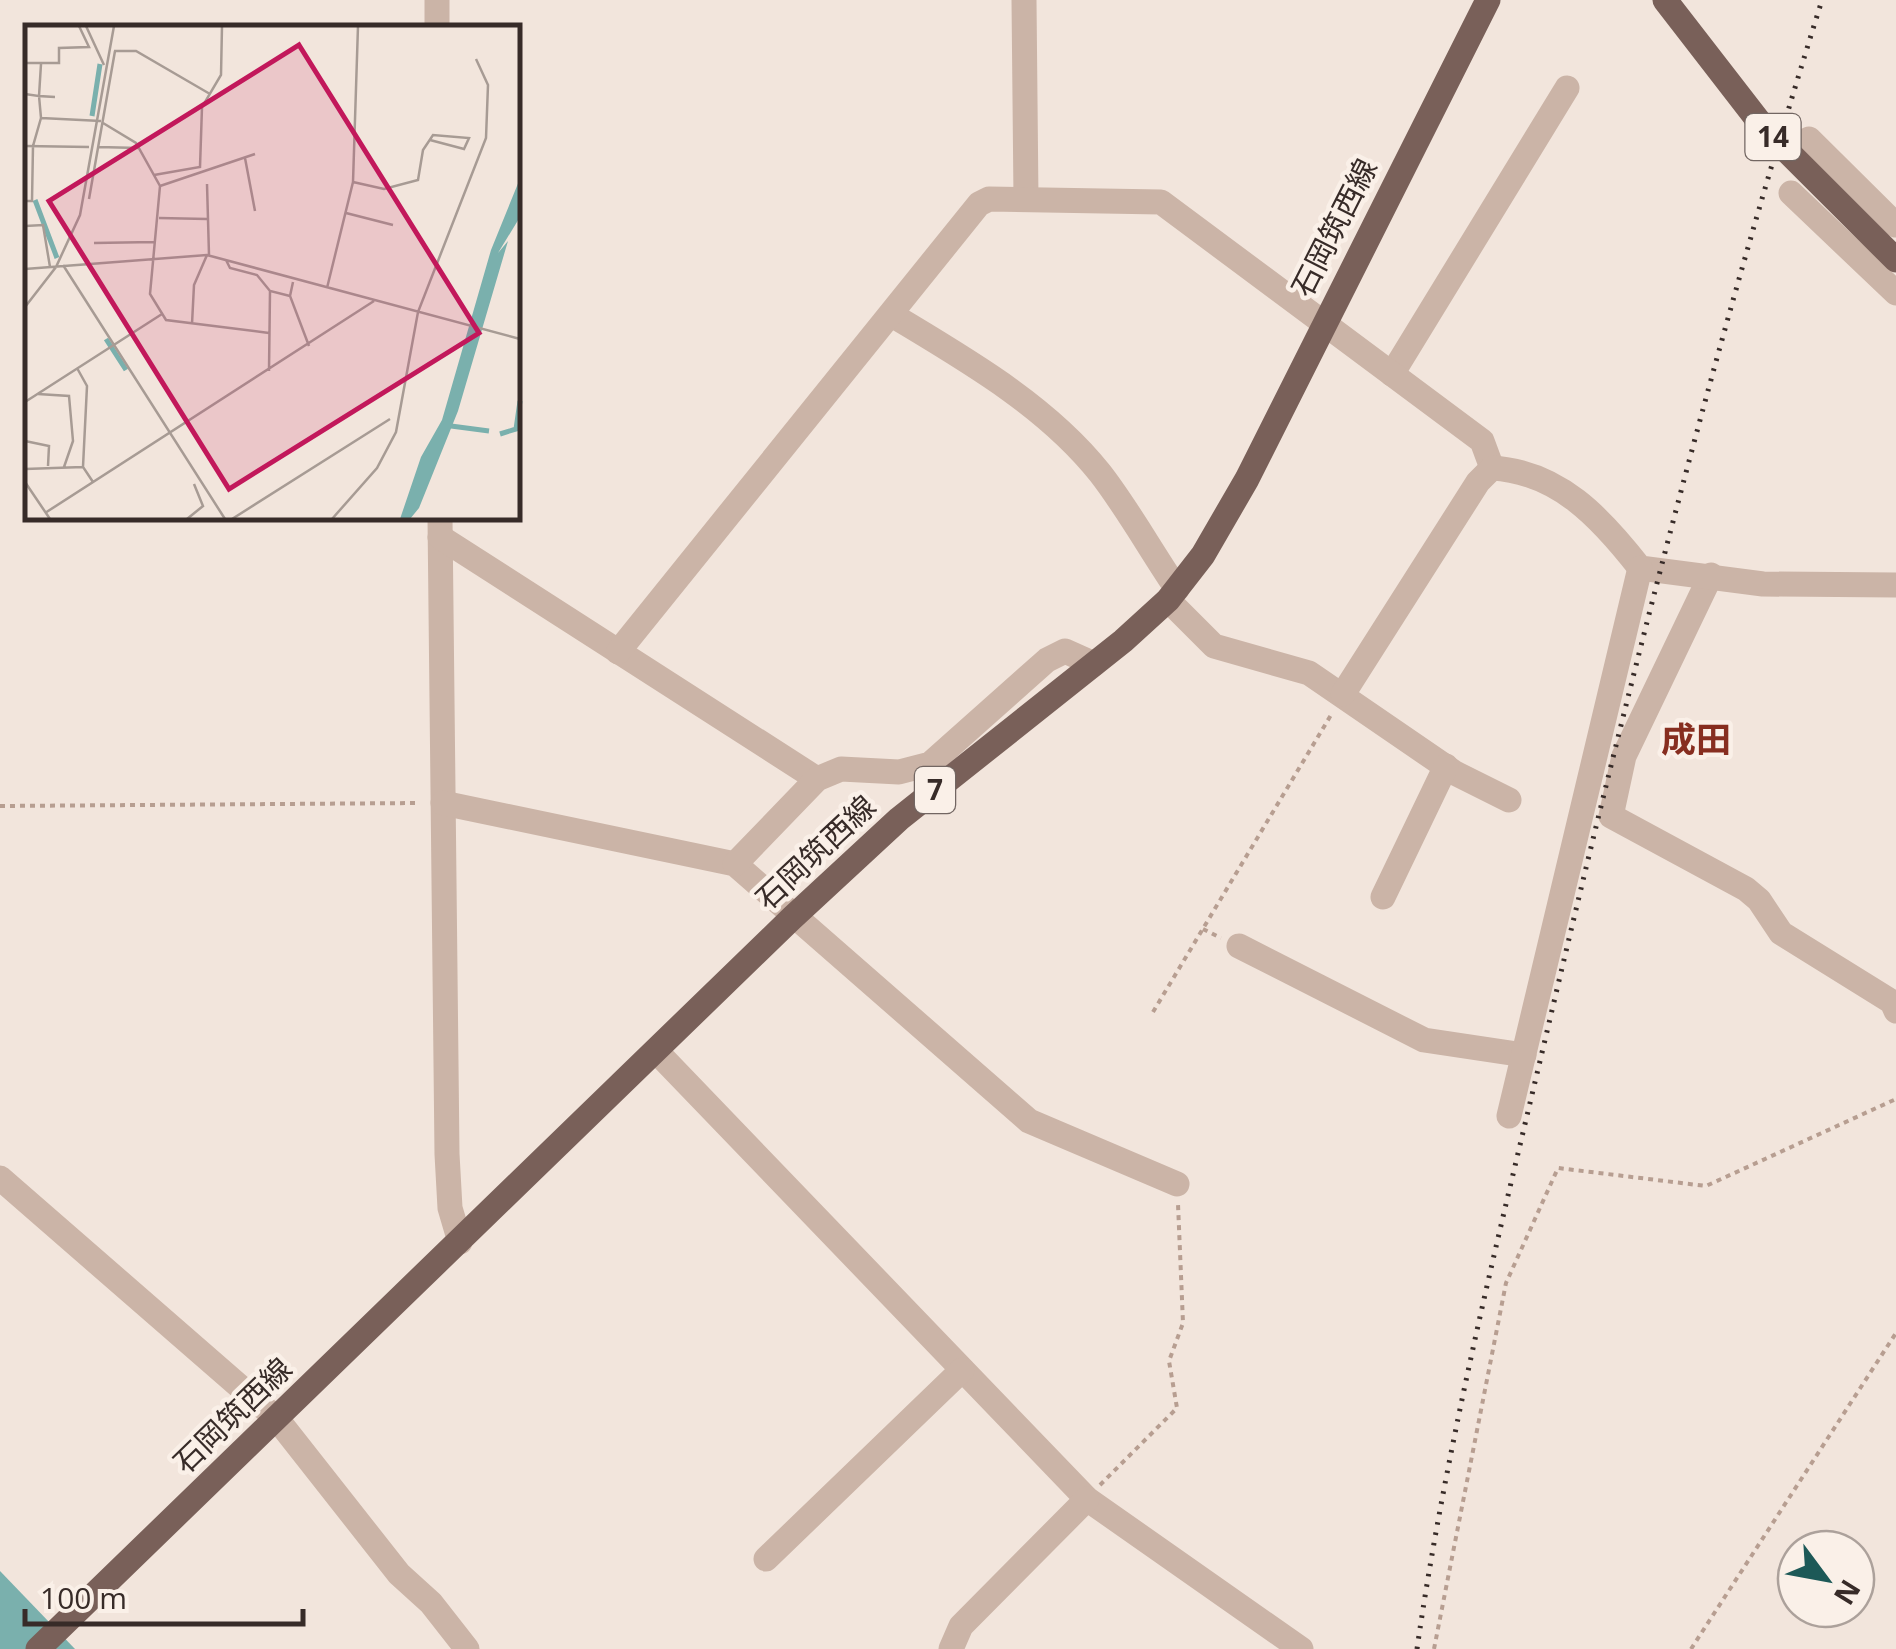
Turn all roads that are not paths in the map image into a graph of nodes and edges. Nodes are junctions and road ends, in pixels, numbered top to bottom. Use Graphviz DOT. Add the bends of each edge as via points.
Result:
graph roads {
  1 [pos="437,0"];
  2 [pos="1024,0"];
  3 [pos="1488,0"];
  4 [pos="1665,0"];
  5 [pos="438,25"];
  6 [pos="1567,88"];
  7 [pos="1809,139"];
  8 [pos="1791,194"];
  9 [pos="1026,198"];
  10 [pos="1896,225"];
  11 [pos="1896,260"];
  12 [pos="1896,293"];
  13 [pos="892,314"];
  14 [pos="1322,325"];
  15 [pos="1392,374"];
  16 [pos="1492,468"];
  17 [pos="440,527"];
  18 [pos="1640,568"];
  19 [pos="1711,575"];
  20 [pos="1892,578"];
  21 [pos="1172,594"];
  22 [pos="618,652"];
  23 [pos="1094,664"];
  24 [pos="1343,694"];
  25 [pos="1446,766"];
  26 [pos="817,779"];
  27 [pos="1508,800"];
  28 [pos="444,803"];
  29 [pos="735,864"];
  30 [pos="1382,897"];
  31 [pos="792,918"];
  32 [pos="1239,946"];
  33 [pos="1896,1011"];
  34 [pos="656,1051"];
  35 [pos="1524,1055"];
  36 [pos="1509,1116"];
  37 [pos="0,1178"];
  38 [pos="1177,1184"];
  39 [pos="460,1242"];
  40 [pos="962,1370"];
  41 [pos="277,1419"];
  42 [pos="1086,1499"];
  43 [pos="766,1559"];
  44 [pos="38,1649"];
  45 [pos="467,1649"];
  46 [pos="951,1649"];
  47 [pos="1301,1649"];
  1 -- 5 [label="street"];
  2 -- 9 [label="street"];
  3 -- 14 [label="main road, 石岡筑西線 / 7"];
  4 -- 11 [label="main road, 14, bridge" via="1764,128"];
  6 -- 15 [label="street"];
  7 -- 10 [label="street"];
  8 -- 12 [label="street"];
  9 -- 13 [label="street" via="979,204"];
  9 -- 14 [label="street" via="1161,202"];
  13 -- 21 [label="street" via="986,372 1068,439 1100,472"];
  13 -- 22 [label="street"];
  14 -- 15 [label="street"];
  14 -- 21 [label="main road, 石岡筑西線 / 7" via="1240,492"];
  15 -- 16 [label="street" via="1482,441"];
  16 -- 18 [label="street" via="1524,471 1559,487 1590,510"];
  16 -- 24 [label="street"];
  17 -- 22 [label="street"];
  17 -- 28 [label="street"];
  18 -- 19 [label="street"];
  18 -- 35 [label="street"];
  19 -- 20 [label="street" via="1763,584"];
  19 -- 33 [label="street" via="1624,756 1611,816 1746,889 1781,933 1892,1002"];
  21 -- 23 [label="main road, 石岡筑西線 / 7"];
  21 -- 24 [label="street" via="1214,646 1292,665"];
  22 -- 26 [label="street"];
  23 -- 26 [label="street" via="1065,651 1046,660 930,764 899,772 841,769"];
  23 -- 31 [label="main road, 石岡筑西線 / 7" via="899,819"];
  24 -- 25 [label="street"];
  25 -- 27 [label="street"];
  25 -- 30 [label="street"];
  26 -- 29 [label="street"];
  28 -- 29 [label="street"];
  28 -- 39 [label="street" via="447,1154"];
  29 -- 31 [label="street"];
  31 -- 34 [label="main road, 石岡筑西線 / 7"];
  31 -- 38 [label="street" via="1029,1122"];
  32 -- 35 [label="street" via="1424,1040"];
  34 -- 39 [label="main road, 石岡筑西線 / 7"];
  34 -- 40 [label="street"];
  35 -- 36 [label="street"];
  37 -- 41 [label="street"];
  39 -- 41 [label="main road, 石岡筑西線 / 7"];
  40 -- 42 [label="street"];
  40 -- 43 [label="street"];
  41 -- 44 [label="main road, 石岡筑西線 / 7"];
  41 -- 45 [label="street"];
  42 -- 46 [label="street" via="960,1626"];
  42 -- 47 [label="street"];
}
